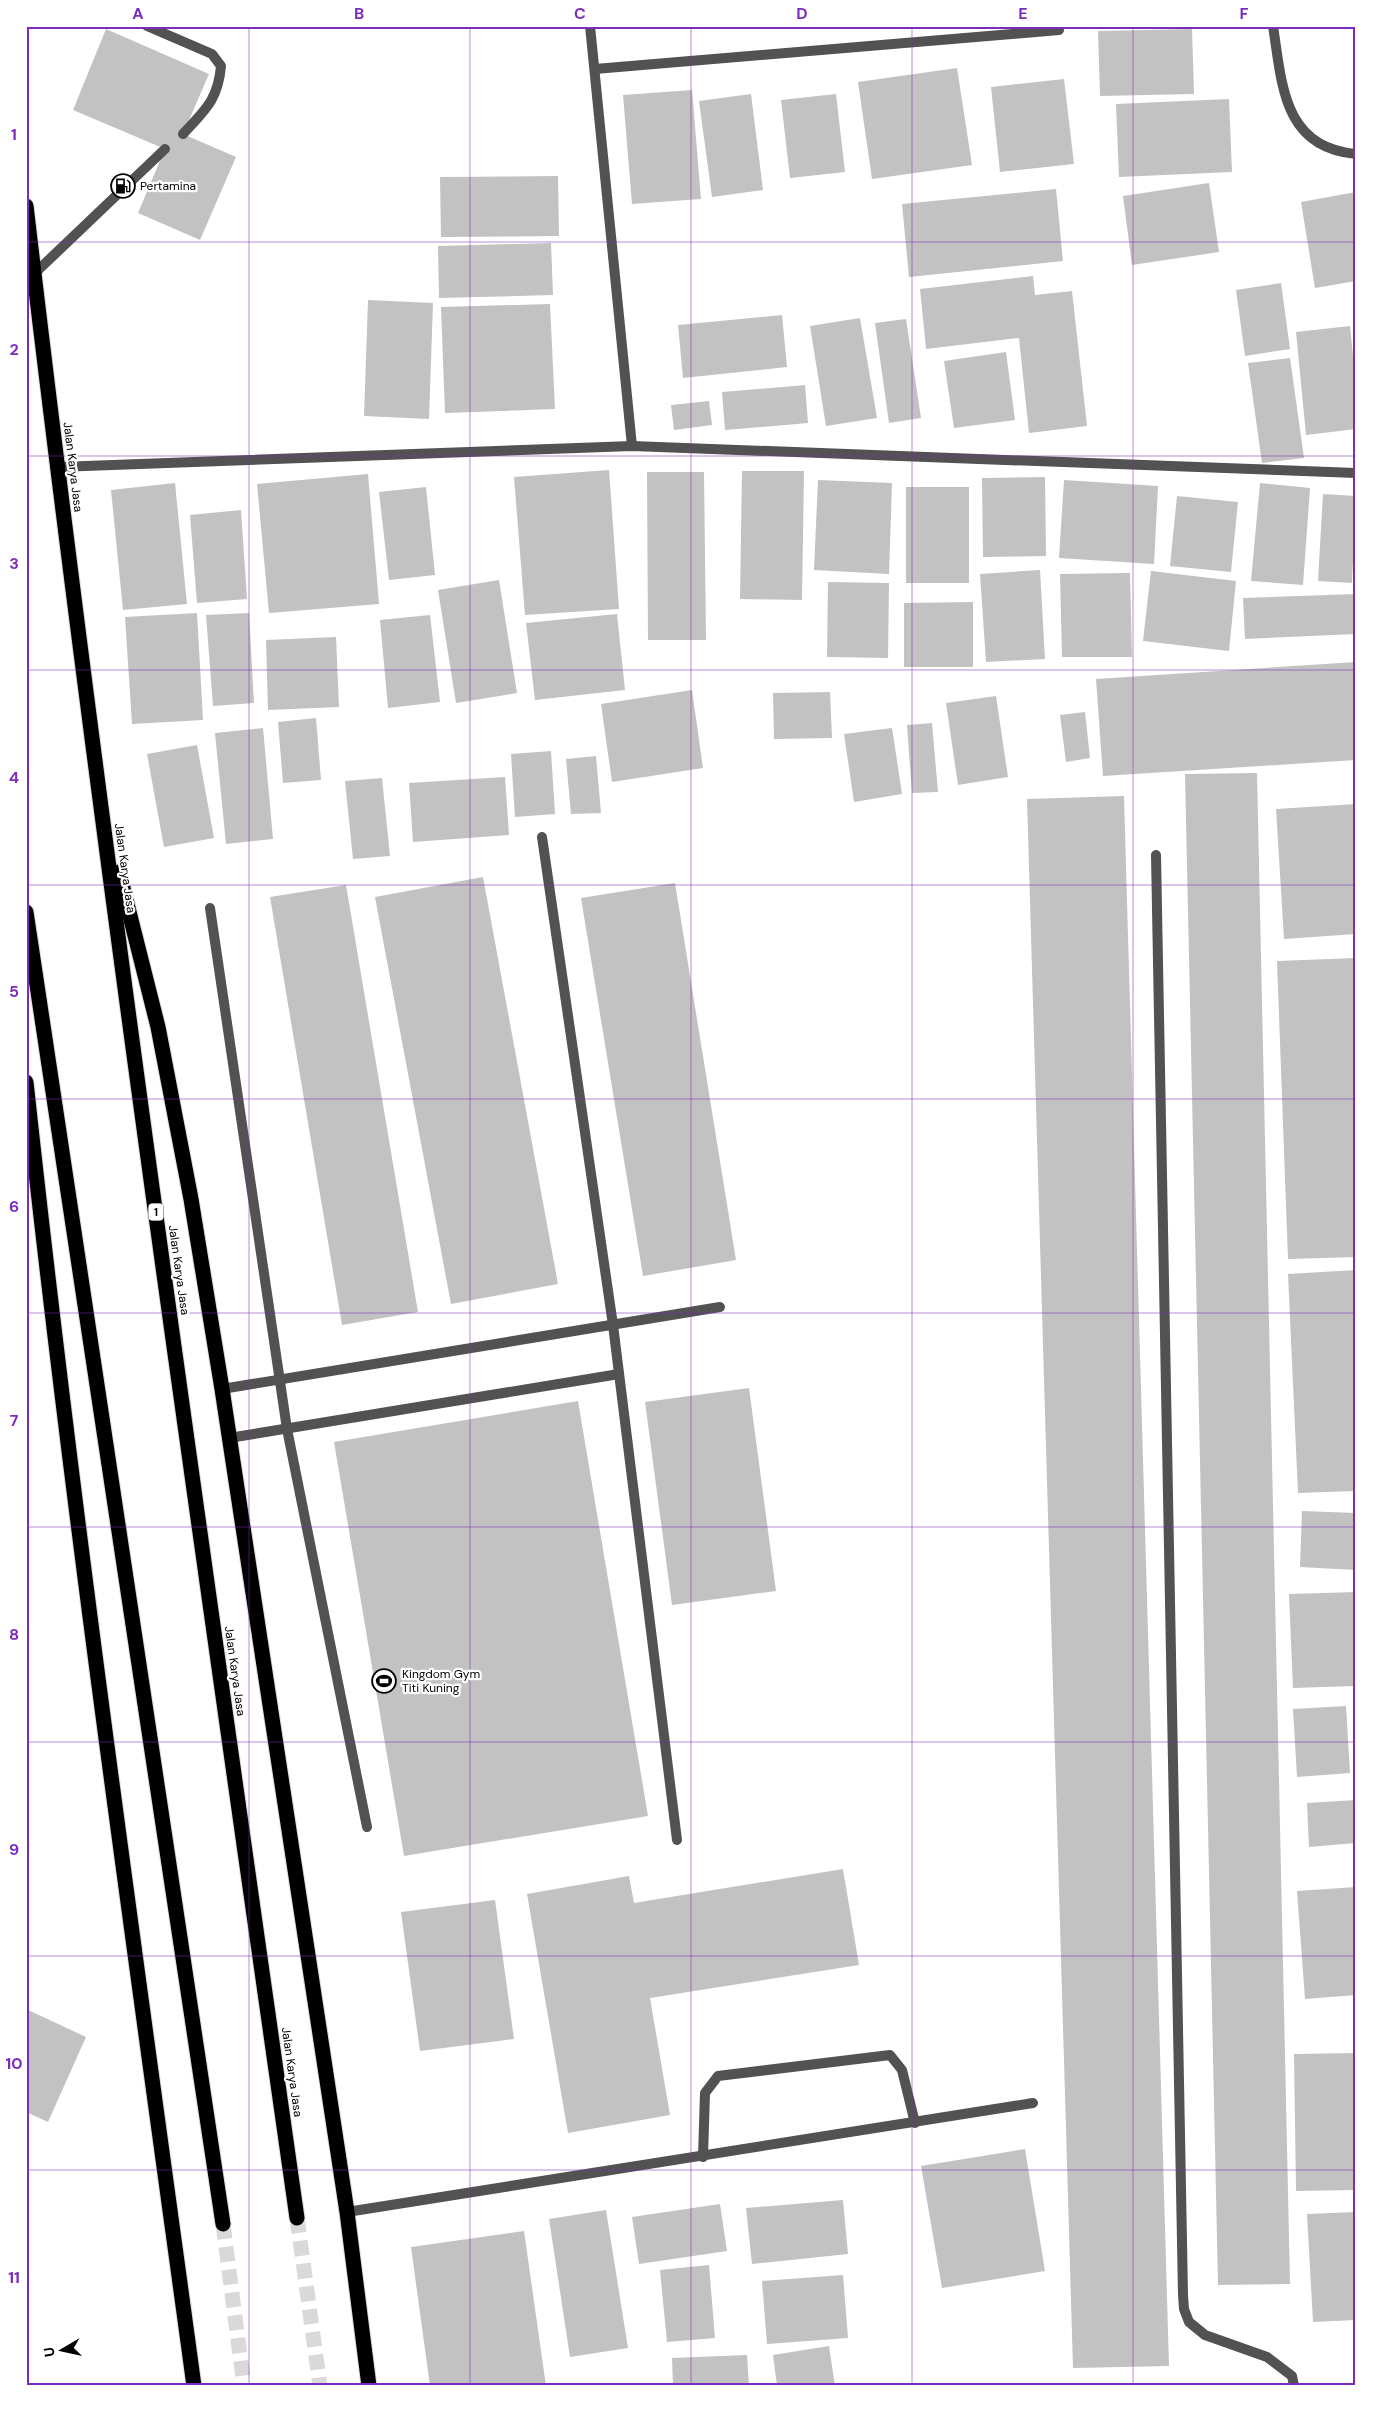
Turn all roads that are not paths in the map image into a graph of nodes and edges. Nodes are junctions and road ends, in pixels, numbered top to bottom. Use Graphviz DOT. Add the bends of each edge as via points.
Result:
graph roads {
  1 [pos="147,26"];
  2 [pos="590,26"];
  3 [pos="1273,26"];
  4 [pos="1059,30"];
  5 [pos="595,69"];
  6 [pos="183,134"];
  7 [pos="165,149"];
  8 [pos="1356,154"];
  9 [pos="26,206"];
  10 [pos="34,274"];
  11 [pos="632,446"];
  12 [pos="58,467"];
  13 [pos="1356,473"];
  14 [pos="101,800"];
  15 [pos="542,837"];
  16 [pos="1156,855"];
  17 [pos="210,908"];
  18 [pos="26,912"];
  19 [pos="26,1082"];
  20 [pos="720,1307"];
  21 [pos="613,1325"];
  22 [pos="619,1374"];
  23 [pos="280,1379"];
  24 [pos="222,1389"];
  25 [pos="288,1429"];
  26 [pos="229,1438"];
  27 [pos="367,1827"];
  28 [pos="677,1840"];
  29 [pos="1033,2103"];
  30 [pos="915,2123"];
  31 [pos="703,2157"];
  32 [pos="346,2212"];
  33 [pos="297,2218"];
  34 [pos="223,2224"];
  35 [pos="194,2386"];
  36 [pos="369,2386"];
  37 [pos="1294,2386"];
  1 -- 6 [label="street" via="212,54 221,66 220,85 210,104"];
  2 -- 5 [label="street"];
  3 -- 8 [label="street" via="1284,95 1298,124 1315,142 1336,152"];
  4 -- 5 [label="street"];
  5 -- 11 [label="street"];
  7 -- 10 [label="street"];
  9 -- 10 [label="highway, Jalan Karya Jasa / 1"];
  10 -- 12 [label="highway, Jalan Karya Jasa / 1"];
  11 -- 12 [label="street"];
  11 -- 13 [label="street"];
  12 -- 14 [label="highway, Jalan Karya Jasa / 1"];
  14 -- 24 [label="highway" via="158,1027 191,1199"];
  14 -- 33 [label="highway, Jalan Karya Jasa / 1"];
  15 -- 21 [label="street"];
  16 -- 37 [label="street" via="1184,2309 1189,2322 1205,2335 1267,2357 1292,2376"];
  17 -- 23 [label="street"];
  18 -- 34 [label="highway"];
  19 -- 35 [label="highway" via="103,1717"];
  20 -- 21 [label="street"];
  21 -- 22 [label="street"];
  21 -- 23 [label="street"];
  22 -- 25 [label="street"];
  22 -- 28 [label="street"];
  23 -- 24 [label="street"];
  23 -- 25 [label="street"];
  24 -- 26 [label="highway"];
  25 -- 26 [label="street"];
  25 -- 27 [label="street"];
  26 -- 32 [label="highway"];
  29 -- 30 [label="street"];
  30 -- 31 [label="street"];
  30 -- 31 [label="street" via="902,2070 890,2055 718,2076 705,2093"];
  31 -- 32 [label="street"];
  32 -- 36 [label="highway"];
}
